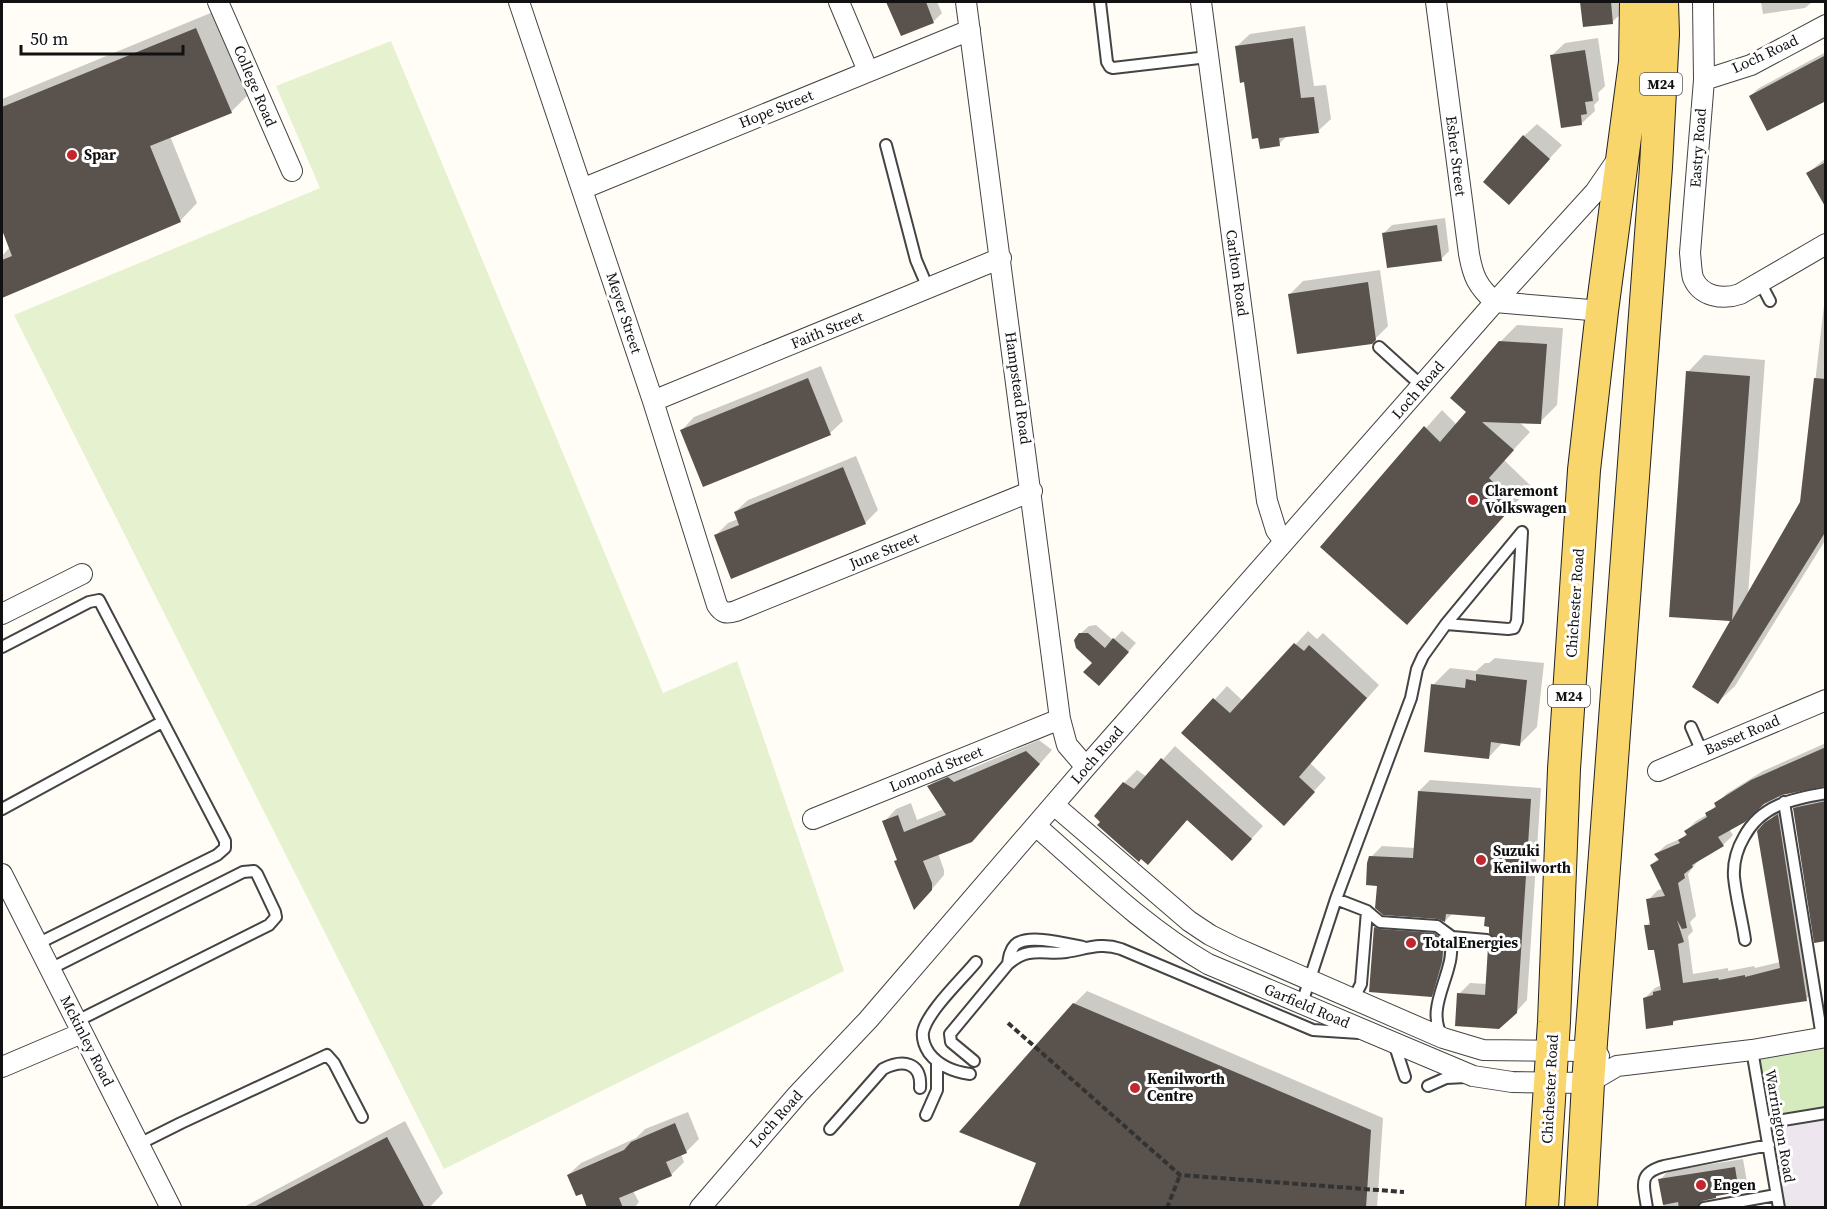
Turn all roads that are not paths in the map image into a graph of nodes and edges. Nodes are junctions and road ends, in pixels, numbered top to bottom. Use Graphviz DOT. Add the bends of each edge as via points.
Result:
graph roads {
  1 [pos="218,2"];
  2 [pos="519,2"];
  3 [pos="839,2"];
  4 [pos="966,2"];
  5 [pos="1100,2"];
  6 [pos="1201,2"];
  7 [pos="1436,2"];
  8 [pos="1636,2"];
  9 [pos="1662,2"];
  10 [pos="1703,2"];
  11 [pos="1826,25"];
  12 [pos="970,30"];
  13 [pos="1208,57"];
  14 [pos="868,71"];
  15 [pos="1704,80"];
  16 [pos="886,145"];
  17 [pos="1623,150"];
  18 [pos="292,171"];
  19 [pos="582,189"];
  20 [pos="1826,244"];
  21 [pos="1001,258"];
  22 [pos="1760,282"];
  23 [pos="928,288"];
  24 [pos="1770,301"];
  25 [pos="1495,302"];
  26 [pos="1602,311"];
  27 [pos="1379,347"];
  28 [pos="1422,386"];
  29 [pos="653,401"];
  30 [pos="1032,491"];
  31 [pos="1284,541"];
  32 [pos="82,574"];
  33 [pos="735,611"];
  34 [pos="2,614"];
  35 [pos="1446,624"];
  36 [pos="2,647"];
  37 [pos="1826,700"];
  38 [pos="1060,719"];
  39 [pos="162,722"];
  40 [pos="1691,727"];
  41 [pos="1702,752"];
  42 [pos="1086,767"];
  43 [pos="1658,771"];
  44 [pos="1826,793"];
  45 [pos="1784,802"];
  46 [pos="1054,805"];
  47 [pos="2,809"];
  48 [pos="813,819"];
  49 [pos="1036,826"];
  50 [pos="2,874"];
  51 [pos="1336,899"];
  52 [pos="1367,911"];
  53 [pos="1452,937"];
  54 [pos="1487,940"];
  55 [pos="1745,940"];
  56 [pos="37,944"];
  57 [pos="976,962"];
  58 [pos="50,969"];
  59 [pos="1310,979"];
  60 [pos="1352,997"];
  61 [pos="1302,1004"];
  62 [pos="79,1027"];
  63 [pos="1367,1032"];
  64 [pos="1824,1037"];
  65 [pos="1443,1038"];
  66 [pos="1394,1043"];
  67 [pos="1752,1050"];
  68 [pos="1552,1051"];
  69 [pos="1604,1059"];
  70 [pos="974,1061"];
  71 [pos="937,1062"];
  72 [pos="2,1067"];
  73 [pos="970,1074"];
  74 [pos="1473,1076"];
  75 [pos="1405,1077"];
  76 [pos="1550,1082"];
  77 [pos="1588,1083"];
  78 [pos="1428,1086"];
  79 [pos="920,1088"];
  80 [pos="1826,1113"];
  81 [pos="926,1115"];
  82 [pos="362,1117"];
  83 [pos="1765,1122"];
  84 [pos="830,1129"];
  85 [pos="140,1144"];
  86 [pos="1769,1145"];
  87 [pos="1776,1195"];
  88 [pos="171,1208"];
  89 [pos="700,1208"];
  90 [pos="1542,1208"];
  91 [pos="1581,1208"];
  92 [pos="1647,1208"];
  93 [pos="1704,1208"];
  94 [pos="1779,1208"];
  1 -- 18 [label="street, College Road"];
  2 -- 19 [label="street, Meyer Street"];
  3 -- 14 [label="street"];
  4 -- 12 [label="street, Hampstead Road"];
  5 -- 13 [label="lane" via="1110,67"];
  6 -- 13 [label="street, Carlton Road"];
  7 -- 25 [label="street, Esher Street" via="1468,254 1481,290"];
  8 -- 17 [label="main road, Chichester Road / M24" via="1635,62"];
  9 -- 69 [label="main road, M24" via="1662,78"];
  10 -- 15 [label="street, Eastry Road"];
  11 -- 15 [label="street, Loch Road" via="1751,65"];
  12 -- 14 [label="street, Hope Street"];
  12 -- 21 [label="street, Hampstead Road"];
  13 -- 31 [label="street, Carlton Road" via="1267,501 1276,530"];
  14 -- 19 [label="street, Hope Street"];
  15 -- 22 [label="street, Eastry Road" via="1690,254 1693,278 1703,291 1723,298"];
  16 -- 23 [label="lane" via="916,260"];
  17 -- 25 [label="street, Loch Road" via="1595,192"];
  17 -- 26 [label="main road, Chichester Road / M24"];
  19 -- 29 [label="street, Meyer Street"];
  20 -- 22 [label="street"];
  21 -- 23 [label="street, Faith Street"];
  21 -- 30 [label="street, Hampstead Road"];
  22 -- 24 [label="lane"];
  23 -- 29 [label="street, Faith Street"];
  25 -- 26 [label="street"];
  25 -- 28 [label="street, Loch Road"];
  26 -- 68 [label="main road, Chichester Road / M24" via="1584,470 1565,746"];
  27 -- 28 [label="lane"];
  28 -- 31 [label="street, Loch Road"];
  29 -- 33 [label="street, Meyer Street" via="717,605 724,613"];
  30 -- 33 [label="street, June Street"];
  30 -- 38 [label="street, Hampstead Road"];
  31 -- 42 [label="street, Loch Road"];
  32 -- 34 [label="street"];
  35 -- 35 [label="lane" via="1488,572 1522,532 1514,627"];
  35 -- 51 [label="lane" via="1417,669 1390,759"];
  36 -- 39 [label="lane" via="99,600"];
  37 -- 41 [label="street, Basset Road"];
  38 -- 42 [label="street, Hampstead Road" via="1067,746"];
  38 -- 48 [label="street, Lomond Street"];
  39 -- 47 [label="lane"];
  39 -- 56 [label="lane" via="225,841 225,848"];
  40 -- 41 [label="lane"];
  41 -- 43 [label="street, Basset Road"];
  42 -- 46 [label="street, Loch Road"];
  44 -- 45 [label="lane"];
  45 -- 55 [label="lane" via="1760,815 1749,827 1734,861"];
  45 -- 64 [label="lane"];
  46 -- 49 [label="street, Loch Road"];
  46 -- 59 [label="street, Garfield Road" via="1154,893 1203,930"];
  49 -- 61 [label="street, Garfield Road" via="1187,952"];
  49 -- 89 [label="street, Loch Road"];
  50 -- 56 [label="street, Mckinley Road"];
  51 -- 52 [label="lane"];
  51 -- 59 [label="lane"];
  52 -- 53 [label="lane" via="1380,922 1437,926"];
  52 -- 60 [label="lane" via="1361,984"];
  53 -- 54 [label="lane"];
  53 -- 65 [label="lane" via="1450,962 1436,1013"];
  56 -- 58 [label="street, Mckinley Road"];
  57 -- 71 [label="lane" via="926,1024 924,1045"];
  58 -- 62 [label="street, Mckinley Road"];
  58 -- 62 [label="lane" via="243,872 257,874 275,912 270,925"];
  59 -- 60 [label="street, Garfield Road"];
  59 -- 61 [label="lane"];
  60 -- 65 [label="street, Garfield Road"];
  61 -- 63 [label="street, Garfield Road"];
  62 -- 72 [label="street"];
  62 -- 85 [label="street, Mckinley Road"];
  63 -- 66 [label="street, Garfield Road"];
  63 -- 70 [label="lane" via="1313,1030 1106,945 1029,953 1008,964 950,1034 951,1042"];
  64 -- 67 [label="street, Garfield Road"];
  65 -- 68 [label="street, Garfield Road" via="1483,1050"];
  66 -- 74 [label="street, Garfield Road"];
  66 -- 75 [label="lane"];
  67 -- 69 [label="street, Garfield Road"];
  67 -- 83 [label="lane, Warrington Road"];
  68 -- 69 [label="street, Garfield Road"];
  68 -- 76 [label="main road, Chichester Road / M24"];
  69 -- 77 [label="main road, M24"];
  71 -- 73 [label="lane"];
  71 -- 81 [label="lane" via="937,1090"];
  74 -- 76 [label="street, Garfield Road"];
  74 -- 78 [label="lane" via="1446,1078"];
  76 -- 77 [label="street, Garfield Road"];
  76 -- 90 [label="main road, Chichester Road / M24"];
  77 -- 91 [label="main road, M24"];
  79 -- 84 [label="lane" via="921,1078 910,1065 893,1064 883,1069"];
  80 -- 83 [label="lane"];
  82 -- 85 [label="lane" via="327,1055"];
  83 -- 86 [label="lane, Warrington Road"];
  85 -- 88 [label="street, Mckinley Road"];
  86 -- 87 [label="lane, Warrington Road"];
  86 -- 92 [label="lane" via="1651,1171 1643,1183"];
  87 -- 93 [label="lane"];
  87 -- 94 [label="lane, Warrington Road"];
}
